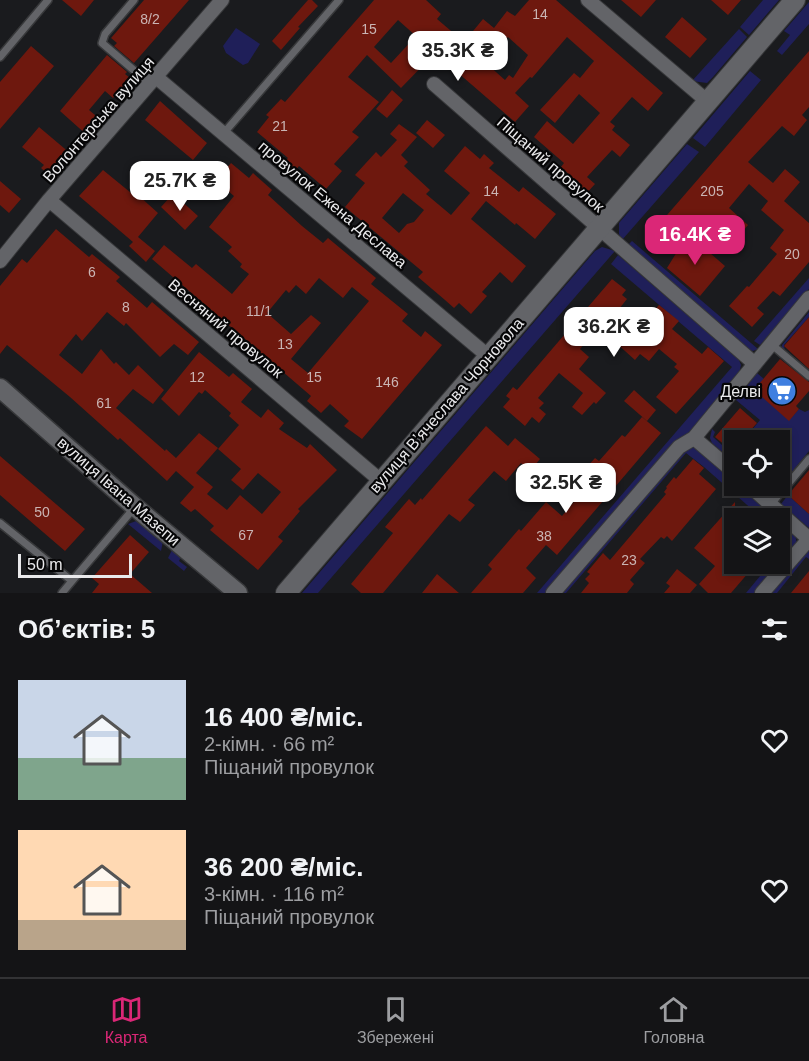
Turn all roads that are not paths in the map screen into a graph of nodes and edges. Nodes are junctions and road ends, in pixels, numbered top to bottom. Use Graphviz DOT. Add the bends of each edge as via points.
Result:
graph roads {
  1 [pos="48,0"];
  2 [pos="134,0"];
  3 [pos="222,0"];
  4 [pos="339,0"];
  5 [pos="588,0"];
  6 [pos="795,0"];
  7 [pos="0,57"];
  8 [pos="153,80"];
  9 [pos="434,84"];
  10 [pos="707,101"];
  11 [pos="223,134"];
  12 [pos="49,200"];
  13 [pos="598,228"];
  14 [pos="0,261"];
  15 [pos="809,298"];
  16 [pos="771,344"];
  17 [pos="488,356"];
  18 [pos="754,364"];
  19 [pos="809,376"];
  20 [pos="0,388"];
  21 [pos="694,438"];
  22 [pos="809,459"];
  23 [pos="724,464"];
  24 [pos="381,481"];
  25 [pos="762,496"];
  26 [pos="771,504"];
  27 [pos="135,507"];
  28 [pos="0,523"];
  29 [pos="809,539"];
  30 [pos="72,581"];
  31 [pos="62,593"];
  32 [pos="238,593"];
  33 [pos="286,593"];
  34 [pos="553,593"];
  35 [pos="762,593"];
  1 -- 7 [label="lane"];
  2 -- 8 [label="lane" via="102,43"];
  3 -- 8 [label="street, Волонтерська вулиця"];
  4 -- 11 [label="lane"];
  5 -- 10 [label="street"];
  6 -- 10 [label="main road, вулиця Вʼячеслава Чорновола"];
  8 -- 11 [label="street, провулок Ежена Деслава"];
  8 -- 12 [label="street, Волонтерська вулиця"];
  9 -- 13 [label="street, Піщаний провулок"];
  10 -- 13 [label="main road, вулиця Вʼячеслава Чорновола"];
  11 -- 17 [label="street, провулок Ежена Деслава"];
  12 -- 14 [label="street, Волонтерська вулиця"];
  12 -- 24 [label="street, Весняний провулок"];
  13 -- 17 [label="main road, вулиця Вʼячеслава Чорновола"];
  13 -- 18 [label="street, Піщаний провулок"];
  15 -- 16 [label="street"];
  16 -- 18 [label="street"];
  16 -- 19 [label="lane"];
  17 -- 24 [label="main road, вулиця Вʼячеслава Чорновола"];
  18 -- 21 [label="street"];
  20 -- 27 [label="street, вулиця Івана Мазепи"];
  21 -- 23 [label="street"];
  21 -- 34 [label="street" via="679,447"];
  22 -- 26 [label="lane"];
  24 -- 33 [label="main road, вулиця Вʼячеслава Чорновола"];
  25 -- 26 [label="street"];
  26 -- 29 [label="street"];
  27 -- 30 [label="lane"];
  27 -- 32 [label="street, вулиця Івана Мазепи"];
  28 -- 30 [label="lane"];
  29 -- 35 [label="street"];
  30 -- 31 [label="lane"];
}
